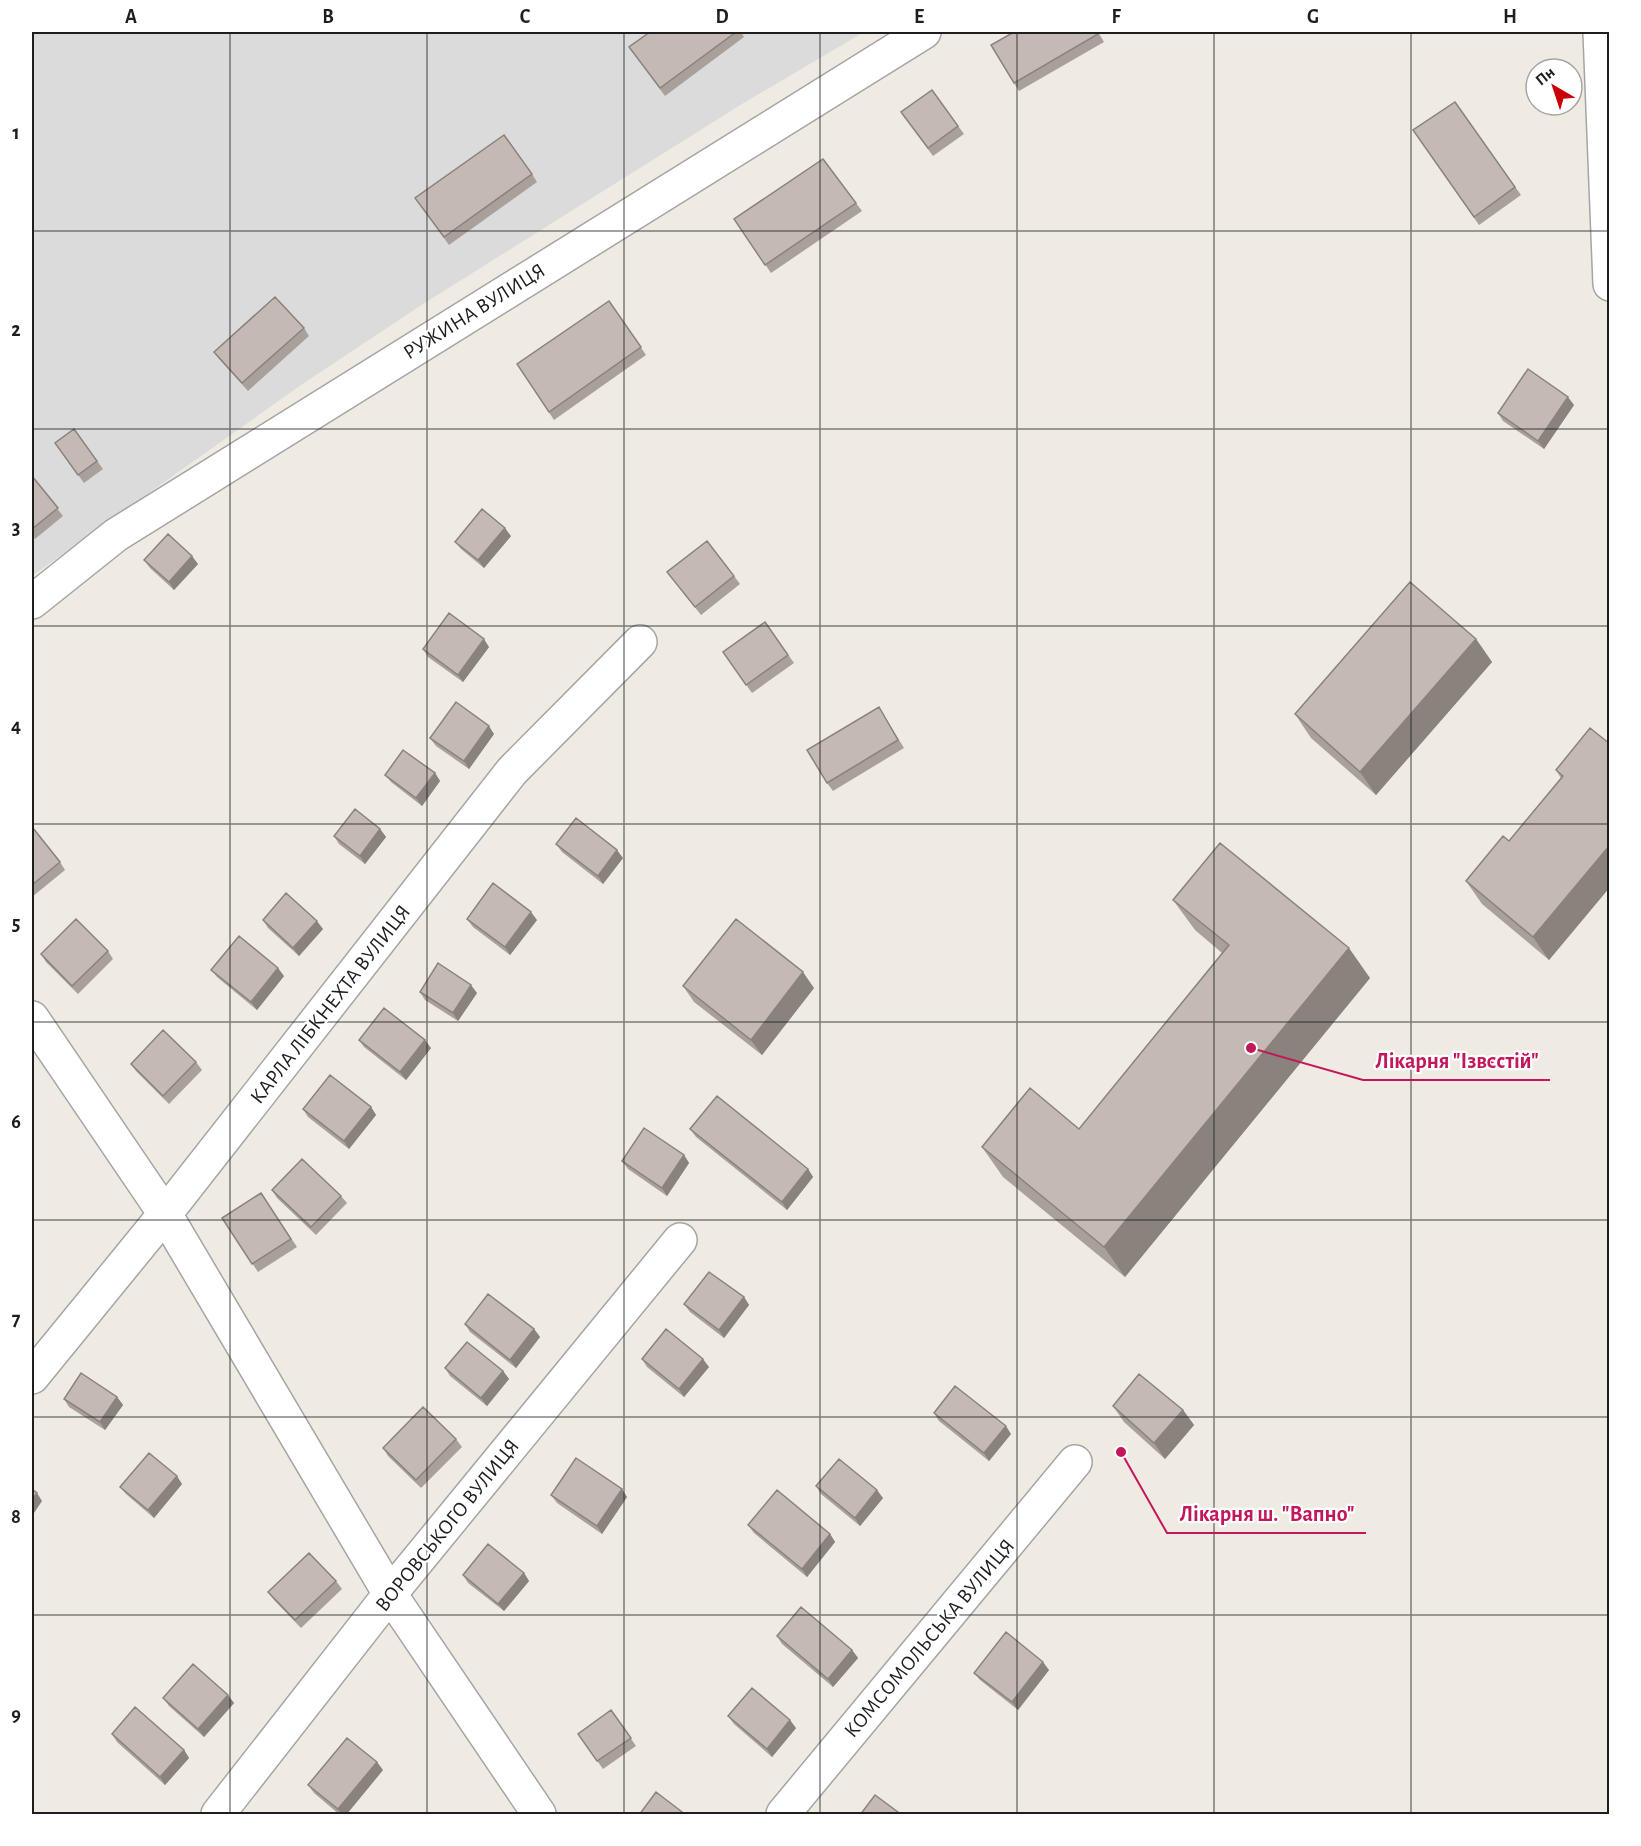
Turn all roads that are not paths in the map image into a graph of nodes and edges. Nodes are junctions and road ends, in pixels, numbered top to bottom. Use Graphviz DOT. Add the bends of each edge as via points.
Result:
graph roads {
  1 [pos="924,32"];
  2 [pos="1600,32"];
  3 [pos="1610,284"];
  4 [pos="32,602"];
  5 [pos="640,642"];
  6 [pos="32,1018"];
  7 [pos="165,1214"];
  8 [pos="680,1240"];
  9 [pos="32,1377"];
  10 [pos="1075,1462"];
  11 [pos="390,1594"];
  12 [pos="218,1815"];
  13 [pos="539,1815"];
  14 [pos="783,1815"];
  1 -- 4 [label="street, РУЖИНА ВУЛИЦЯ" via="116,535"];
  2 -- 3 [label="street"];
  5 -- 7 [label="street, КАРЛА ЛІБКНЕХТА ВУЛИЦЯ" via="512,771"];
  6 -- 7 [label="street"];
  7 -- 9 [label="street, КАРЛА ЛІБКНЕХТА ВУЛИЦЯ"];
  7 -- 11 [label="street"];
  8 -- 11 [label="street, ВОРОВСЬКОГО ВУЛИЦЯ"];
  10 -- 14 [label="street, КОМСОМОЛЬСЬКА ВУЛИЦЯ"];
  11 -- 12 [label="street, ВОРОВСЬКОГО ВУЛИЦЯ"];
  11 -- 13 [label="street"];
}
